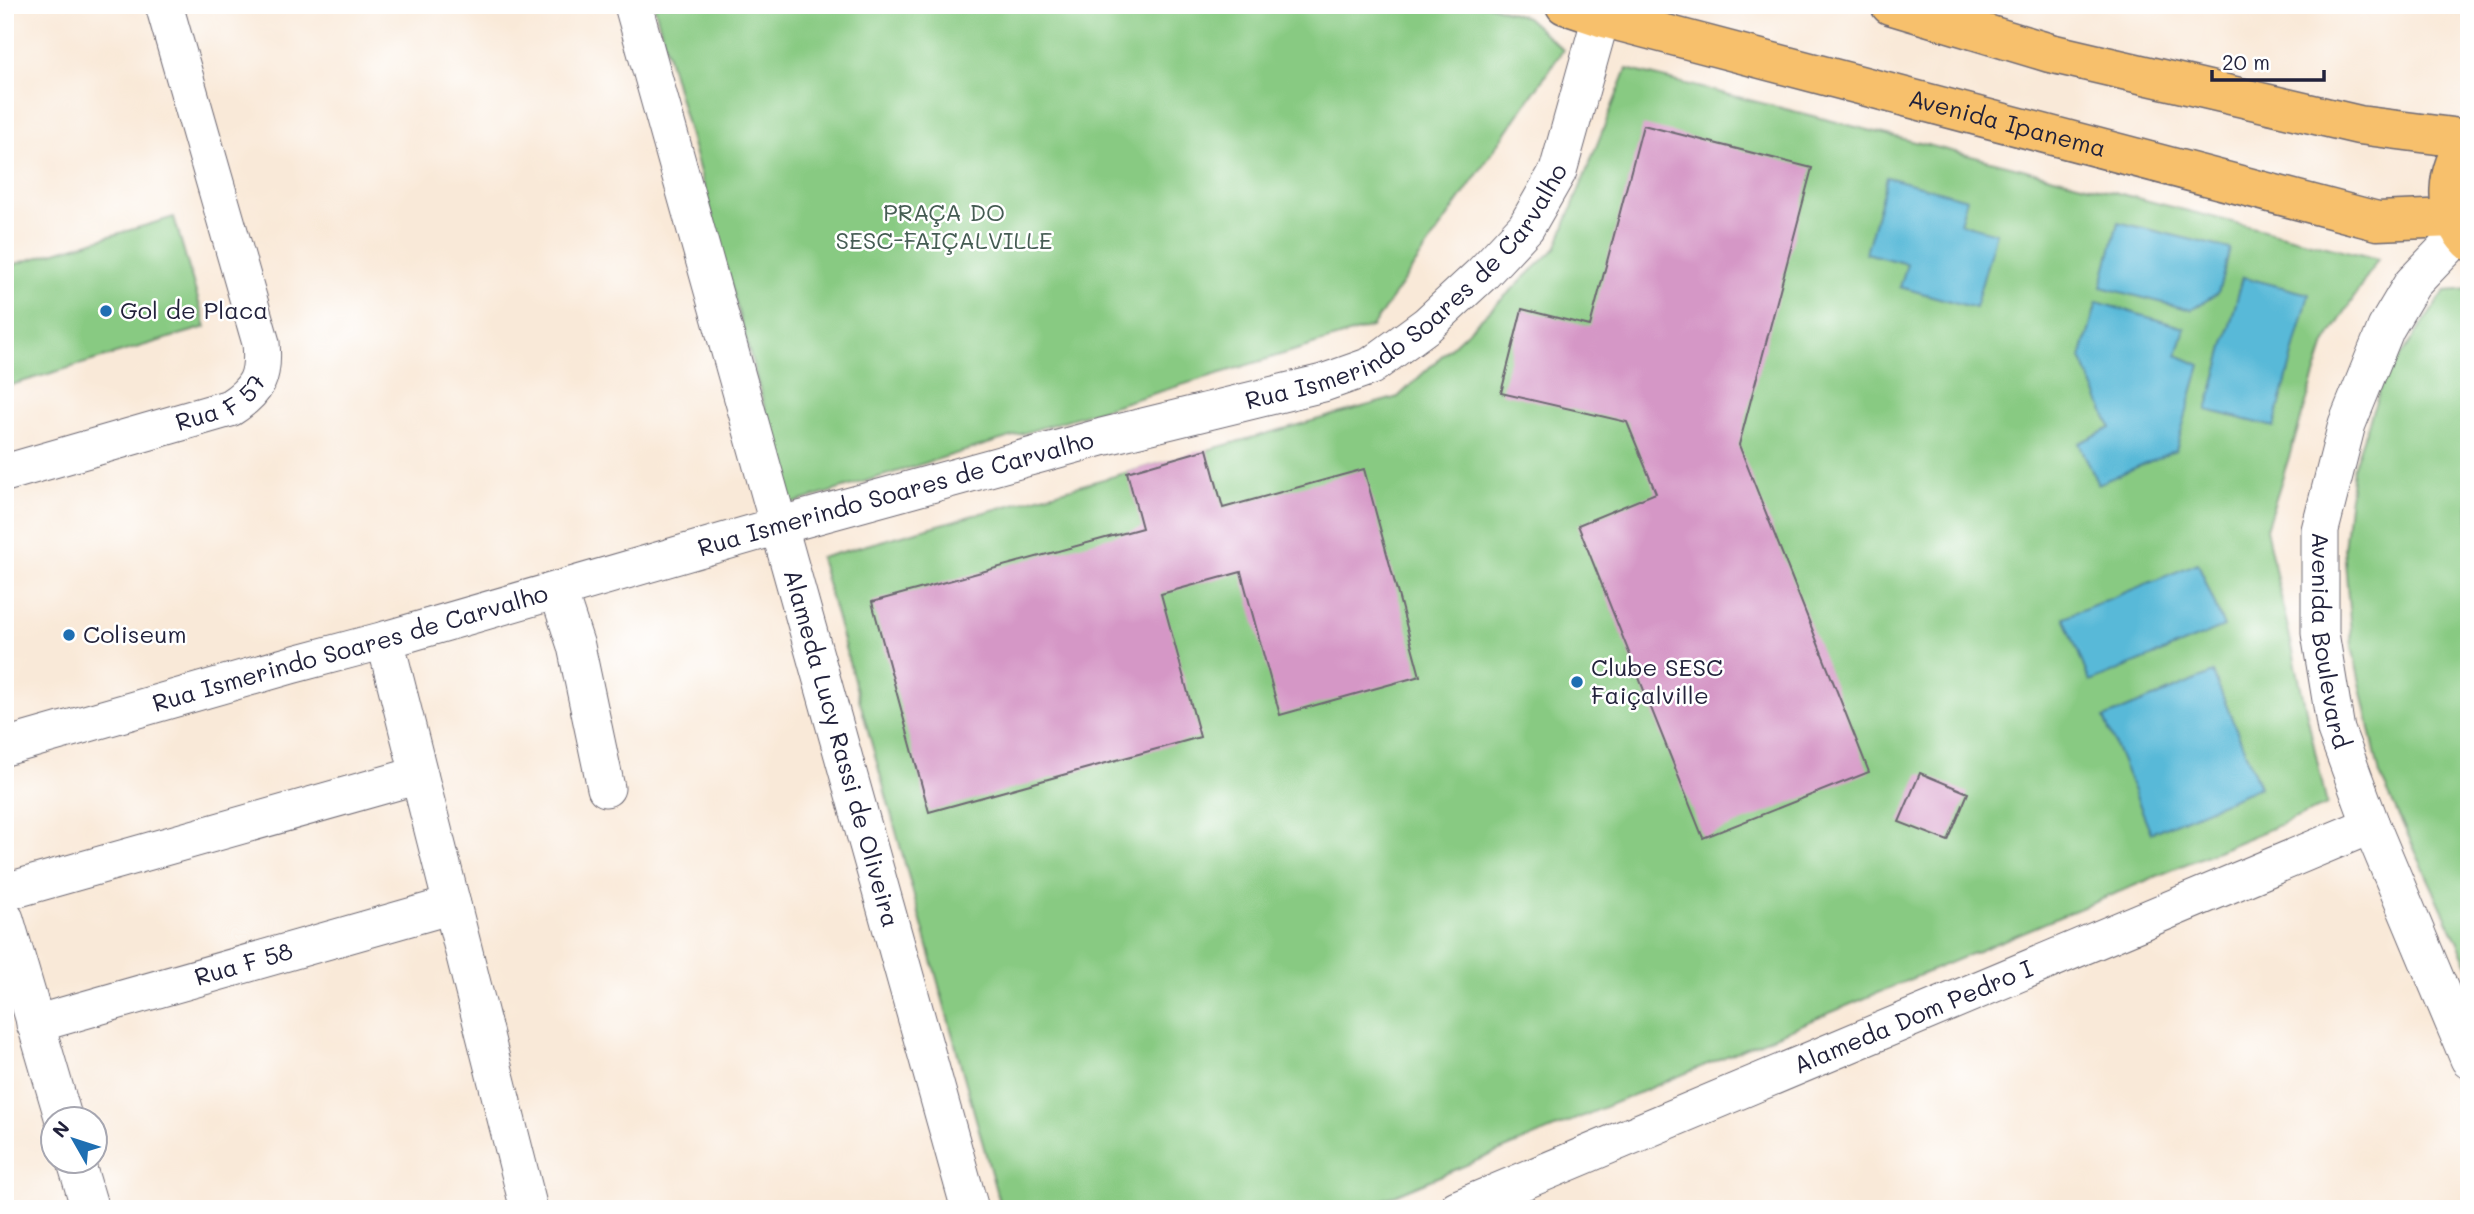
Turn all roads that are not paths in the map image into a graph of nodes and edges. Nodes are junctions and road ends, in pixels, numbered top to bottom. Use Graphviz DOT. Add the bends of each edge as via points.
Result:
graph roads {
  1 [pos="164,5"];
  2 [pos="633,5"];
  3 [pos="1565,5"];
  4 [pos="1890,5"];
  5 [pos="1601,17"];
  6 [pos="2468,138"];
  7 [pos="2461,231"];
  8 [pos="5,472"];
  9 [pos="778,526"];
  10 [pos="558,591"];
  11 [pos="385,640"];
  12 [pos="5,747"];
  13 [pos="419,775"];
  14 [pos="606,788"];
  15 [pos="2371,825"];
  16 [pos="5,892"];
  17 [pos="453,905"];
  18 [pos="5,919"];
  19 [pos="36,1024"];
  20 [pos="2469,1059"];
  21 [pos="60,1106"];
  22 [pos="80,1176"];
  23 [pos="90,1209"];
  24 [pos="529,1209"];
  25 [pos="970,1209"];
  26 [pos="1457,1209"];
  1 -- 8 [label="street, Rua F 57" via="261,343 258,383 230,408"];
  2 -- 9 [label="street, Alameda Lucy Rassi de Oliveira"];
  3 -- 5 [label="main road, Avenida Ipanema"];
  4 -- 6 [label="main road" via="2050,52 2359,125"];
  5 -- 7 [label="main road, Avenida Ipanema" via="2377,221"];
  5 -- 9 [label="street, Rua Ismerindo Soares de Carvalho" via="1558,171 1525,227 1427,325 1371,366 1323,383 1102,437"];
  6 -- 7 [label="main road" via="2453,163 2448,190"];
  7 -- 15 [label="street, Avenida Boulevard" via="2412,284 2386,328 2347,424 2320,530 2320,633 2336,730"];
  9 -- 10 [label="street, Rua Ismerindo Soares de Carvalho"];
  9 -- 25 [label="street, Alameda Lucy Rassi de Oliveira"];
  10 -- 11 [label="street, Rua Ismerindo Soares de Carvalho"];
  10 -- 14 [label="street" via="576,646"];
  11 -- 12 [label="street, Rua Ismerindo Soares de Carvalho"];
  11 -- 13 [label="street"];
  13 -- 16 [label="street"];
  13 -- 17 [label="street"];
  15 -- 20 [label="street, Avenida Boulevard"];
  15 -- 26 [label="street, Alameda Dom Pedro I"];
  17 -- 19 [label="street, Rua F 58"];
  17 -- 24 [label="street"];
  18 -- 19 [label="street"];
  19 -- 21 [label="street"];
  22 -- 23 [label="street"];
}
